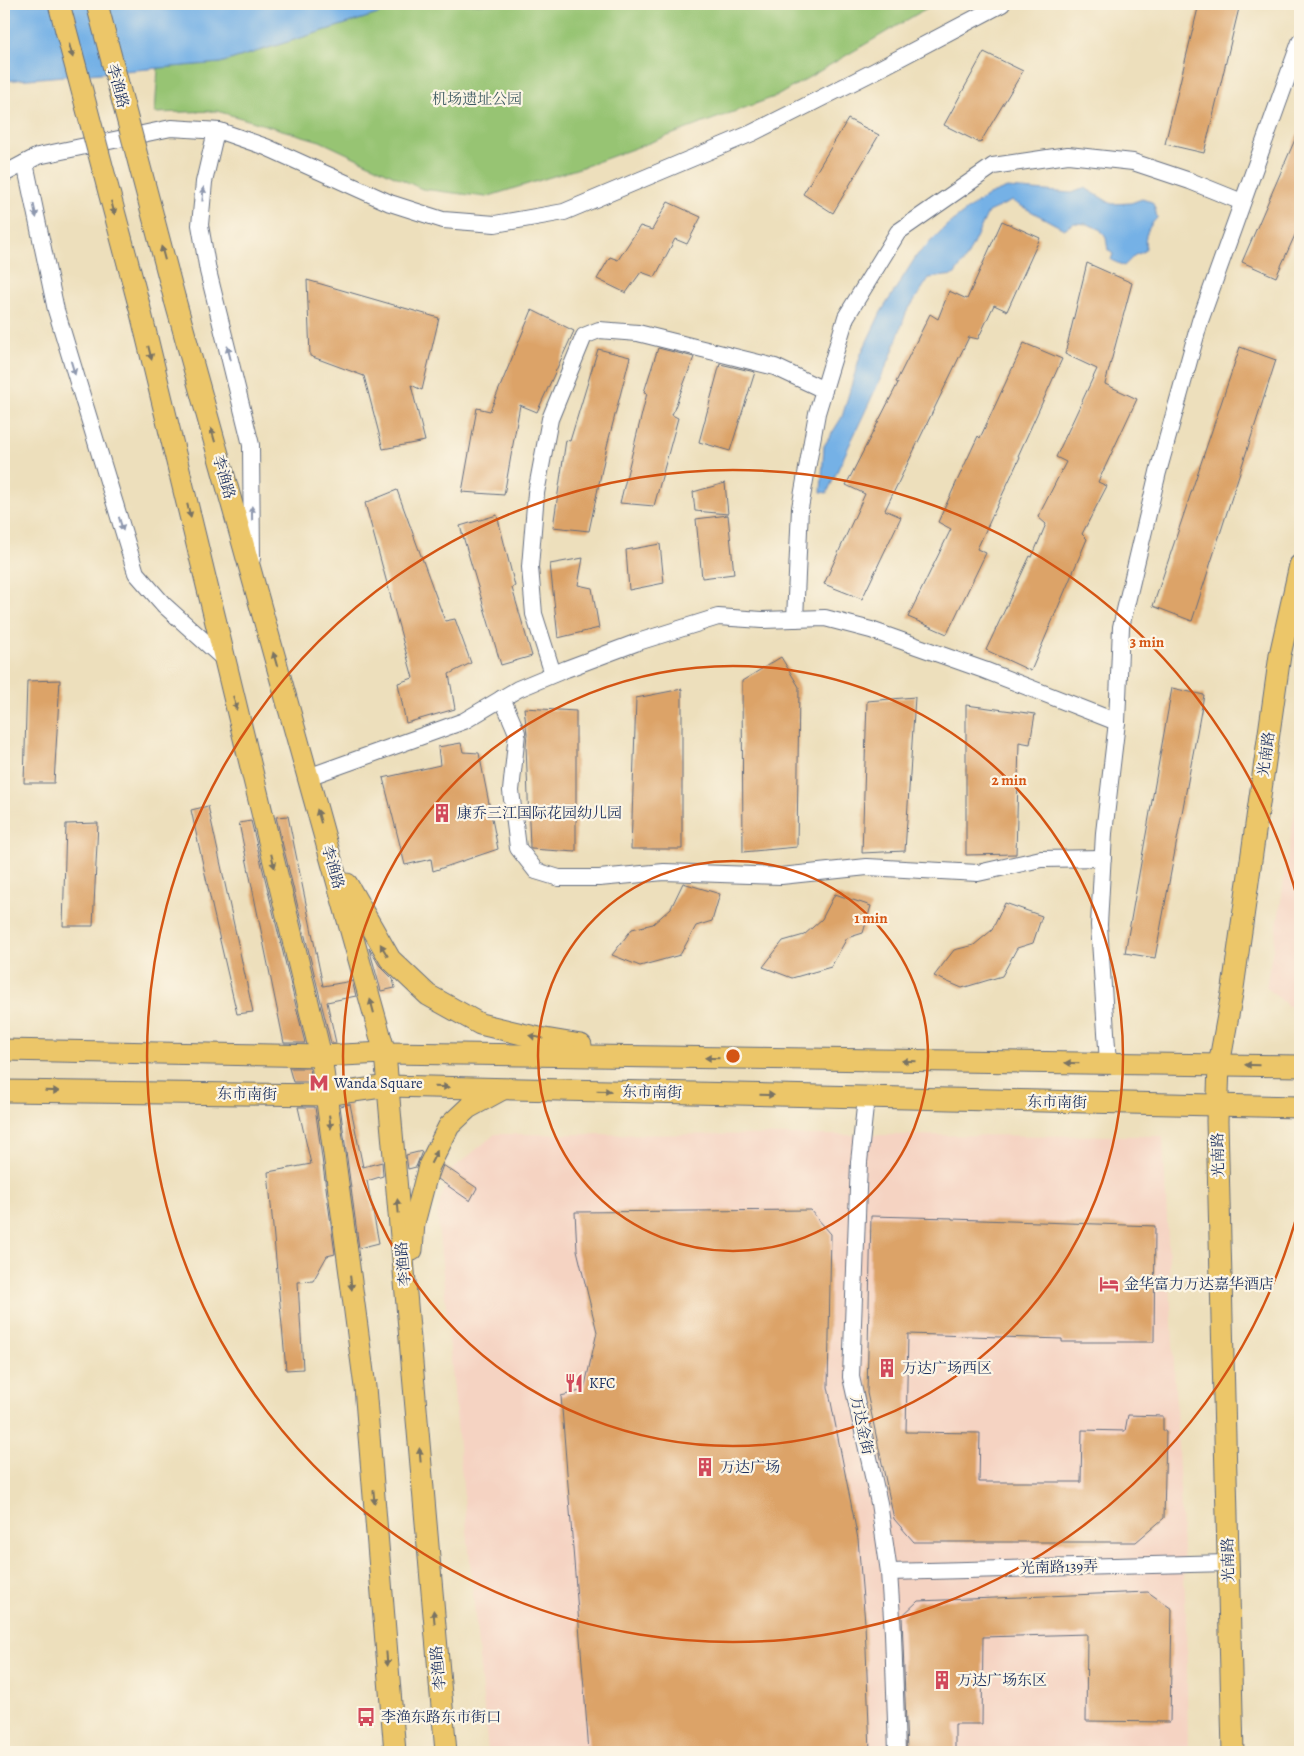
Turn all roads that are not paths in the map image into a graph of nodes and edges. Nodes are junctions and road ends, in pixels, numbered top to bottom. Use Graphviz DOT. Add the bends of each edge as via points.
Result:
graph roads {
  1 [pos="59,4"];
  2 [pos="97,4"];
  3 [pos="1002,4"];
  4 [pos="1300,42"];
  5 [pos="216,131"];
  6 [pos="25,163"];
  7 [pos="4,174"];
  8 [pos="1242,202"];
  9 [pos="824,390"];
  10 [pos="1300,565"];
  11 [pos="253,579"];
  12 [pos="795,619"];
  13 [pos="225,660"];
  14 [pos="553,674"];
  15 [pos="502,698"];
  16 [pos="1117,722"];
  17 [pos="308,777"];
  18 [pos="328,849"];
  19 [pos="1103,858"];
  20 [pos="4,1050"];
  21 [pos="385,1053"];
  22 [pos="321,1056"];
  23 [pos="653,1057"];
  24 [pos="1108,1063"];
  25 [pos="1219,1065"];
  26 [pos="1300,1066"];
  27 [pos="388,1086"];
  28 [pos="503,1089"];
  29 [pos="4,1090"];
  30 [pos="326,1095"];
  31 [pos="866,1098"];
  32 [pos="1217,1106"];
  33 [pos="1300,1107"];
  34 [pos="407,1308"];
  35 [pos="1228,1563"];
  36 [pos="889,1572"];
  37 [pos="395,1752"];
  38 [pos="446,1752"];
  39 [pos="897,1752"];
  40 [pos="1233,1752"];
  1 -- 13 [label="main road, one-way, bridge" via="139,306"];
  11 -- 2 [label="main road, 李渔路, one-way, bridge"];
  3 -- 5 [label="street" via="752,133 564,212 495,224 443,220 390,203 266,147"];
  4 -- 8 [label="street"];
  5 -- 6 [label="street" via="172,128 38,156"];
  11 -- 5 [label="street, one-way" via="251,445 208,271 200,225 204,182"];
  6 -- 7 [label="street"];
  6 -- 13 [label="street, one-way" via="56,310 136,574 164,605"];
  8 -- 9 [label="street" via="1133,162 1068,155 993,166 898,232 846,317"];
  8 -- 16 [label="street" via="1200,321 1158,472 1121,627"];
  9 -- 12 [label="street" via="800,508"];
  9 -- 14 [label="street" via="775,367 638,333 599,330 584,336 550,419 536,493 530,567 534,614"];
  10 -- 25 [label="main road, 光南路" via="1280,655 1233,988"];
  17 -- 11 [label="main road, 李渔路, one-way"];
  12 -- 14 [label="street" via="718,617"];
  12 -- 16 [label="street" via="825,618 871,630"];
  13 -- 22 [label="main road, one-way"];
  14 -- 15 [label="street"];
  15 -- 17 [label="street" via="464,721"];
  15 -- 19 [label="street" via="517,733 511,791 518,848 536,871 559,878 664,872 781,876 867,867 978,873 1041,859"];
  16 -- 19 [label="street"];
  18 -- 17 [label="main road, 李渔路, one-way"];
  21 -- 18 [label="main road, 李渔路, one-way"];
  23 -- 18 [label="main road, one-way" via="539,1038 480,1024 428,995 390,959"];
  19 -- 24 [label="street" via="1099,925"];
  20 -- 22 [label="main road"];
  21 -- 22 [label="main road"];
  21 -- 23 [label="main road"];
  21 -- 27 [label="main road, 李渔路"];
  22 -- 30 [label="main road"];
  24 -- 23 [label="main road, one-way"];
  24 -- 25 [label="main road"];
  26 -- 25 [label="main road, one-way"];
  25 -- 32 [label="main road, 光南路"];
  27 -- 28 [label="main road, 东市南街, one-way"];
  27 -- 30 [label="main road, 东市南街"];
  34 -- 27 [label="main road, 李渔路, one-way"];
  28 -- 31 [label="main road, 东市南街, one-way"];
  34 -- 28 [label="main road, one-way" via="414,1223 429,1166 449,1126 468,1108"];
  29 -- 30 [label="main road, 东市南街, one-way"];
  30 -- 37 [label="main road, one-way" via="365,1387"];
  31 -- 32 [label="main road, 东市南街"];
  31 -- 36 [label="street, 万达金街" via="859,1162 851,1377 879,1503"];
  32 -- 33 [label="main road, 东市南街"];
  32 -- 35 [label="main road, 光南路"];
  38 -- 34 [label="main road, 李渔路, one-way"];
  35 -- 36 [label="street, 光南路139弄"];
  35 -- 40 [label="main road, 光南路"];
  36 -- 39 [label="street, 万达金街"];
}
